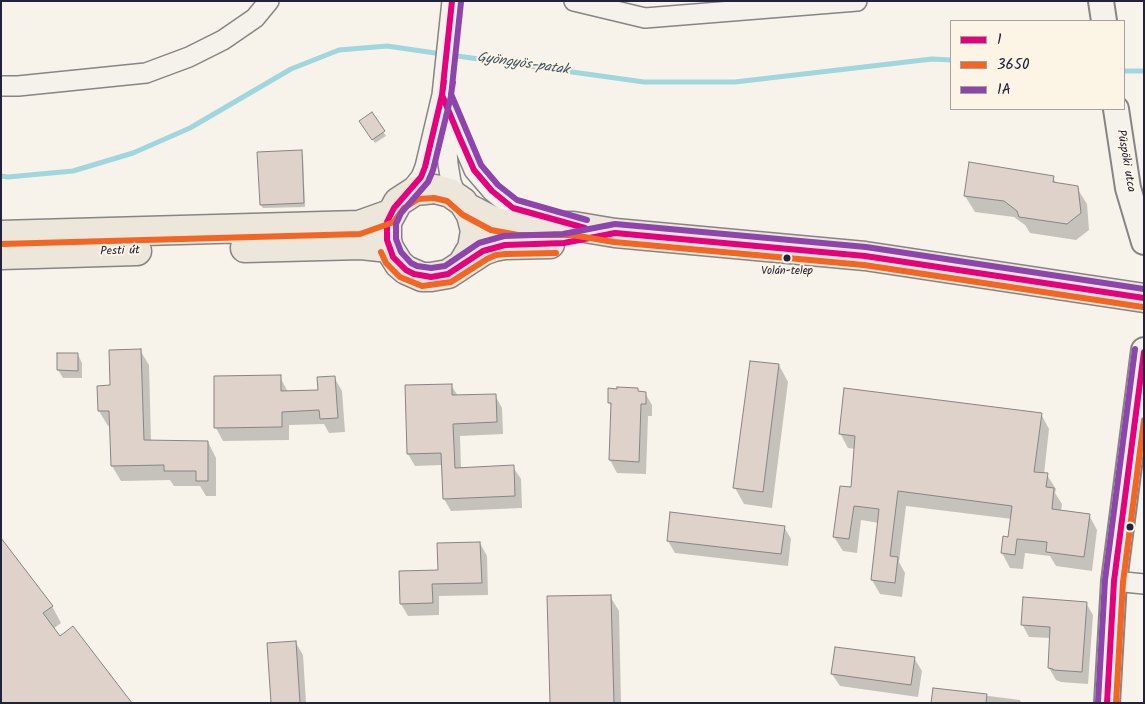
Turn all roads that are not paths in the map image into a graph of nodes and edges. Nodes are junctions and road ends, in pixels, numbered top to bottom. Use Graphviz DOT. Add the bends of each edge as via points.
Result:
graph roads {
  1 [pos="269,1"];
  2 [pos="452,1"];
  3 [pos="574,1"];
  4 [pos="857,1"];
  5 [pos="1101,1"];
  6 [pos="1104,20"];
  7 [pos="1,86"];
  8 [pos="443,89"];
  9 [pos="1116,110"];
  10 [pos="1136,187"];
  11 [pos="462,203"];
  12 [pos="398,205"];
  13 [pos="574,226"];
  14 [pos="615,233"];
  15 [pos="1,235"];
  16 [pos="1144,242"];
  17 [pos="389,248"];
  18 [pos="1,255"];
  19 [pos="463,263"];
  20 [pos="1144,298"];
  21 [pos="1144,350"];
  22 [pos="1143,355"];
  23 [pos="1114,581"];
  24 [pos="1144,584"];
  25 [pos="1107,703"];
  1 -- 7 [label="street" via="255,18 224,40 146,73"];
  2 -- 8 [label="street"];
  3 -- 4 [label="street" via="645,18"];
  5 -- 6 [label="street"];
  8 -- 11 [label="street" via="448,164"];
  8 -- 12 [label="street" via="425,167 421,177"];
  8 -- 13 [label="street" via="474,170 492,191 513,208"];
  9 -- 10 [label="street, Püspöki utca"];
  10 -- 16 [label="street, Püspöki utca"];
  11 -- 12 [label="main road, Pesti út" via="443,190 435,189 415,191"];
  11 -- 13 [label="main road, Pesti út" via="495,222 519,226"];
  11 -- 19 [label="main road" via="474,223 472,248"];
  12 -- 15 [label="main road, Pesti út" via="359,225"];
  12 -- 17 [label="main road" via="386,231"];
  13 -- 14 [label="main road, Pesti út"];
  14 -- 19 [label="main road, Pesti út" via="564,243 505,244 483,251"];
  14 -- 20 [label="main road, Pesti út" via="865,256"];
  17 -- 18 [label="main road, Pesti út" via="360,245"];
  17 -- 19 [label="main road, Pesti út" via="398,264 422,277 448,274"];
  21 -- 22 [label="street"];
  22 -- 23 [label="street"];
  23 -- 24 [label="street"];
  23 -- 25 [label="street"];
}
